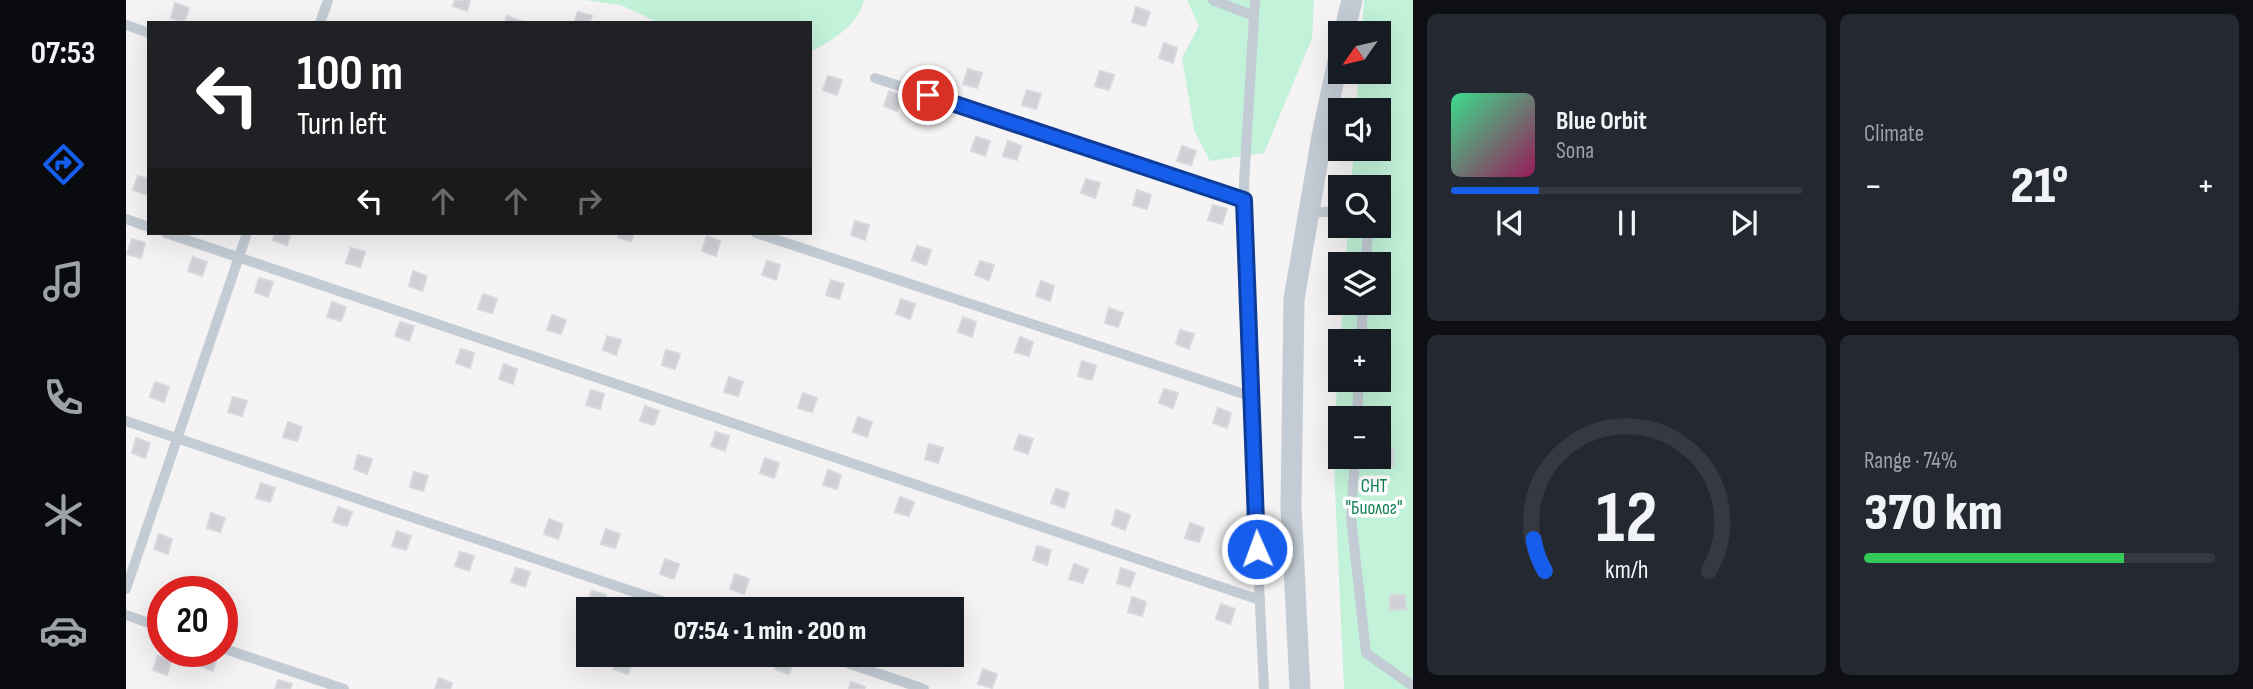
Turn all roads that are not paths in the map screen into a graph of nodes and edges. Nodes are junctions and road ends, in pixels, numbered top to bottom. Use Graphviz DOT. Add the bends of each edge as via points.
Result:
graph roads {
  1 [pos="328,0"];
  2 [pos="1213,0"];
  3 [pos="1255,0"];
  4 [pos="1352,0"];
  5 [pos="1254,16"];
  6 [pos="321,21"];
  7 [pos="1347,21"];
  8 [pos="126,25"];
  9 [pos="147,32"];
  10 [pos="875,78"];
  11 [pos="1333,84"];
  12 [pos="1244,200"];
  13 [pos="1328,212"];
  14 [pos="1308,213"];
  15 [pos="126,219"];
  16 [pos="147,226"];
  17 [pos="172,235"];
  18 [pos="246,235"];
  19 [pos="761,235"];
  20 [pos="239,257"];
  21 [pos="1250,396"];
  22 [pos="126,421"];
  23 [pos="177,439"];
  24 [pos="1354,469"];
  25 [pos="126,589"];
  26 [pos="649,597"];
  27 [pos="1260,600"];
  28 [pos="126,615"];
  29 [pos="147,622"];
  30 [pos="238,653"];
  31 [pos="859,667"];
  32 [pos="1413,686"];
  33 [pos="344,689"];
  34 [pos="923,689"];
  35 [pos="1264,689"];
  36 [pos="1300,689"];
  1 -- 6 [label="lane"];
  2 -- 5 [label="lane"];
  3 -- 5 [label="lane"];
  4 -- 7 [label="street"];
  5 -- 12 [label="lane"];
  8 -- 9 [label="lane"];
  10 -- 12 [label="lane"];
  11 -- 14 [label="street"];
  12 -- 21 [label="lane"];
  13 -- 14 [label="lane"];
  14 -- 36 [label="street" via="1294,299 1291,506"];
  15 -- 16 [label="lane"];
  17 -- 20 [label="lane"];
  18 -- 20 [label="lane"];
  19 -- 21 [label="lane"];
  20 -- 23 [label="lane"];
  20 -- 27 [label="lane"];
  21 -- 27 [label="lane"];
  22 -- 23 [label="lane"];
  23 -- 25 [label="lane"];
  23 -- 26 [label="lane"];
  24 -- 32 [label="lane" via="1351,518 1366,653"];
  27 -- 35 [label="lane"];
  28 -- 29 [label="lane"];
  30 -- 33 [label="lane"];
  31 -- 34 [label="lane"];
}
